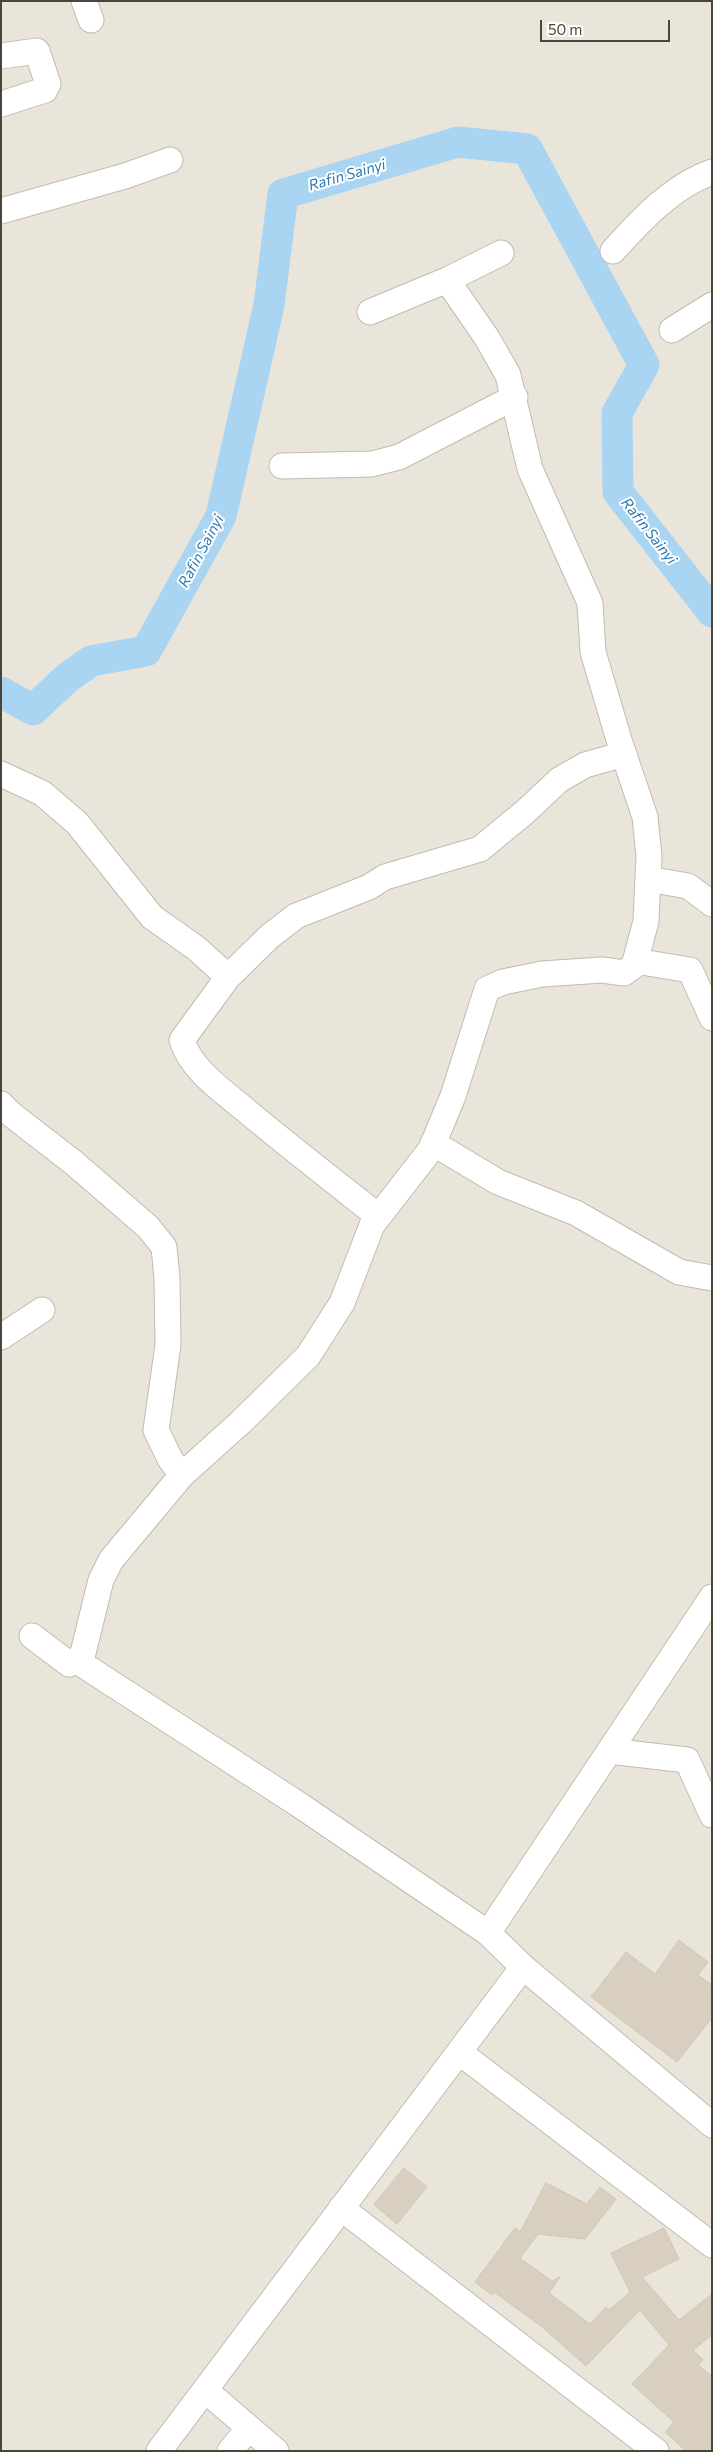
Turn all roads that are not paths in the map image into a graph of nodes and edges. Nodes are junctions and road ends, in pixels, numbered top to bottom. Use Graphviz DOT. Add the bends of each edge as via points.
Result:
graph roads {
  1 [pos="1,56"];
  2 [pos="1,104"];
  3 [pos="170,160"];
  4 [pos="712,172"];
  5 [pos="1,210"];
  6 [pos="613,251"];
  7 [pos="501,253"];
  8 [pos="447,280"];
  9 [pos="712,305"];
  10 [pos="370,312"];
  11 [pos="672,330"];
  12 [pos="515,397"];
  13 [pos="282,466"];
  14 [pos="624,754"];
  15 [pos="1,774"];
  16 [pos="648,879"];
  17 [pos="712,904"];
  18 [pos="635,961"];
  19 [pos="228,976"];
  20 [pos="712,1018"];
  21 [pos="1,1104"];
  22 [pos="433,1143"];
  23 [pos="378,1216"];
  24 [pos="712,1278"];
  25 [pos="42,1310"];
  26 [pos="1,1337"];
  27 [pos="182,1475"];
  28 [pos="712,1597"];
  29 [pos="32,1636"];
  30 [pos="77,1661"];
  31 [pos="609,1751"];
  32 [pos="712,1815"];
  33 [pos="488,1933"];
  34 [pos="523,1967"];
  35 [pos="459,2052"];
  36 [pos="709,2115"];
  37 [pos="342,2208"];
  38 [pos="712,2245"];
  39 [pos="205,2390"];
  40 [pos="249,2428"];
  41 [pos="159,2451"];
  42 [pos="230,2451"];
  43 [pos="276,2451"];
  44 [pos="656,2451"];
  1 -- 2 [label="street" via="37,51 48,84 44,90"];
  3 -- 5 [label="street" via="125,176"];
  4 -- 6 [label="street" via="698,177 644,216"];
  7 -- 8 [label="street"];
  8 -- 10 [label="street"];
  8 -- 12 [label="street" via="504,368"];
  9 -- 11 [label="street"];
  12 -- 13 [label="street" via="399,457 372,464"];
  12 -- 14 [label="street" via="530,469 590,603 593,652"];
  14 -- 16 [label="street" via="645,817 650,856"];
  14 -- 19 [label="street" via="585,765 559,780 480,849 385,877 369,887 296,916"];
  15 -- 19 [label="street" via="42,794 77,823 152,917"];
  16 -- 17 [label="street" via="688,886"];
  16 -- 18 [label="street" via="646,922"];
  18 -- 20 [label="street" via="690,970"];
  18 -- 22 [label="street" via="634,966 624,972 602,970 542,974 503,982 487,989 453,1096"];
  19 -- 23 [label="street" via="182,1040 185,1051 217,1086"];
  21 -- 27 [label="street" via="148,1227 164,1247 168,1344 156,1430"];
  22 -- 23 [label="street"];
  22 -- 24 [label="street" via="498,1182 576,1213 680,1272"];
  23 -- 27 [label="street" via="342,1303 308,1356"];
  25 -- 26 [label="street"];
  27 -- 30 [label="street" via="111,1560 101,1580 83,1653"];
  28 -- 31 [label="street"];
  29 -- 30 [label="street" via="69,1664"];
  30 -- 33 [label="street" via="298,1804"];
  31 -- 32 [label="street" via="687,1760"];
  31 -- 33 [label="street"];
  33 -- 34 [label="street"];
  34 -- 35 [label="street"];
  34 -- 36 [label="street"];
  35 -- 37 [label="street"];
  35 -- 38 [label="street"];
  37 -- 39 [label="street"];
  37 -- 44 [label="street"];
  39 -- 40 [label="street"];
  39 -- 41 [label="street"];
  40 -- 42 [label="street"];
  40 -- 43 [label="street"];
}
